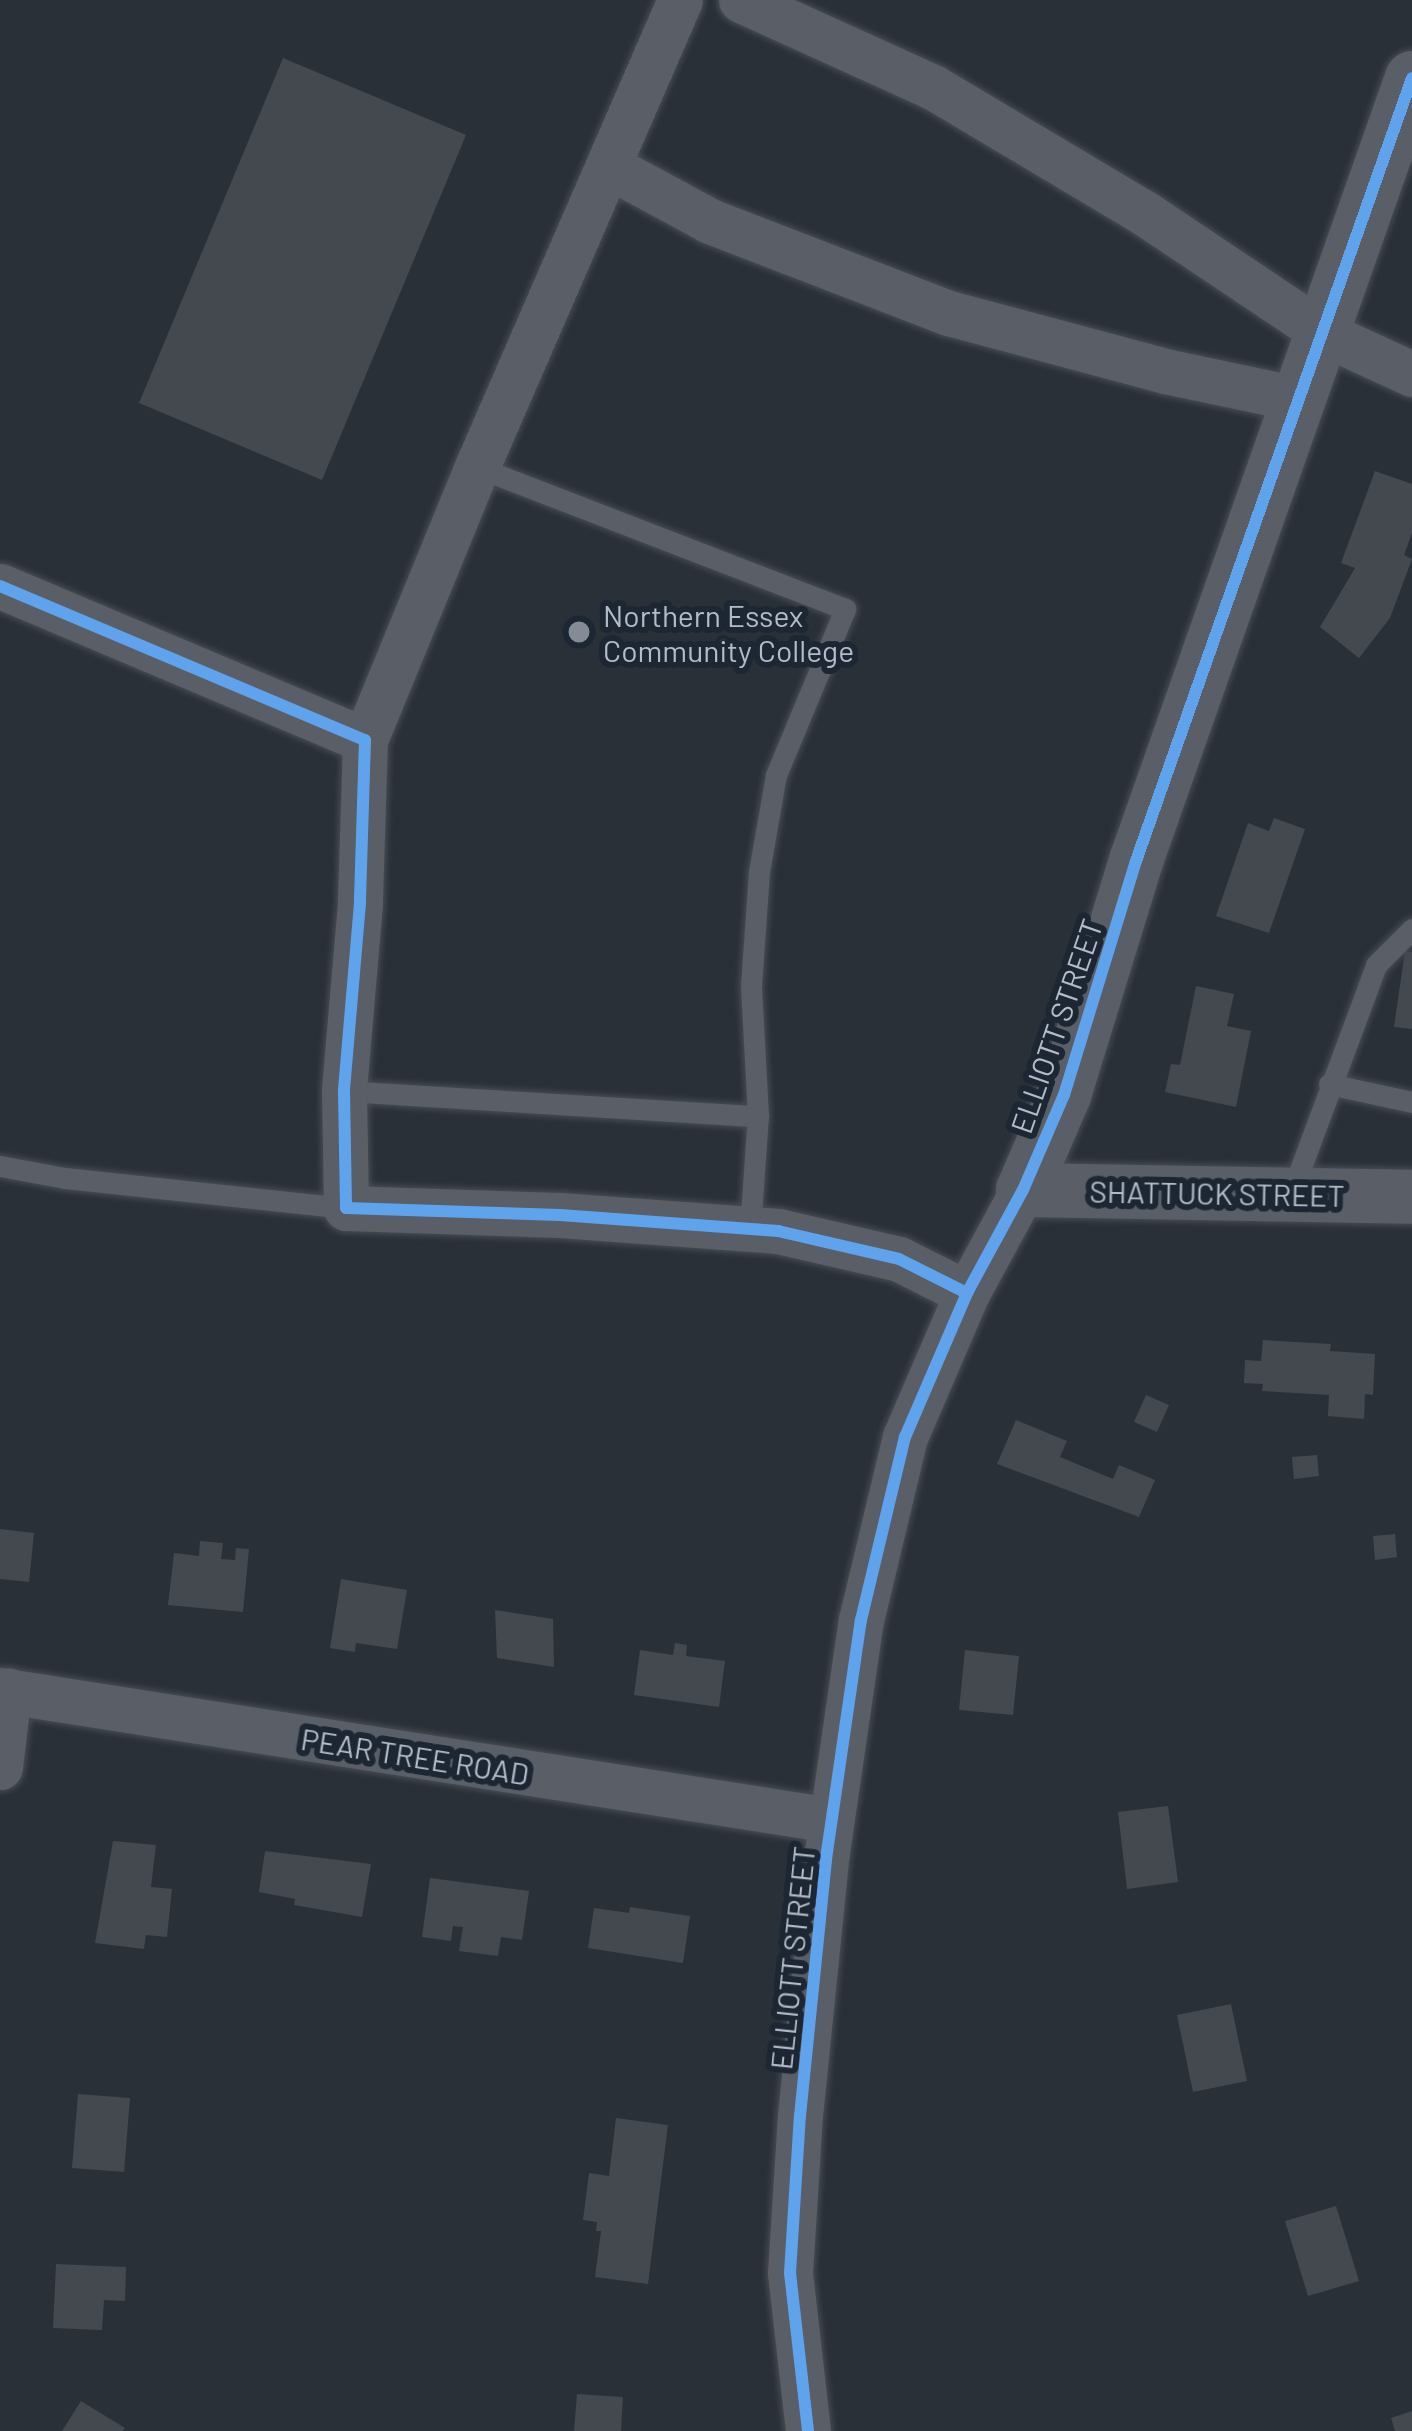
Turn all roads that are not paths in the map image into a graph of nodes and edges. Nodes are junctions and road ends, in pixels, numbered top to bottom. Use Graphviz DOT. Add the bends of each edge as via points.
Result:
graph roads {
  1 [pos="680,0"];
  2 [pos="741,0"];
  3 [pos="1412,78"];
  4 [pos="612,168"];
  5 [pos="1325,334"];
  6 [pos="1412,374"];
  7 [pos="1298,399"];
  8 [pos="477,467"];
  9 [pos="0,586"];
  10 [pos="365,740"];
  11 [pos="1412,929"];
  12 [pos="1329,1084"];
  13 [pos="344,1091"];
  14 [pos="1412,1102"];
  15 [pos="758,1116"];
  16 [pos="0,1166"];
  17 [pos="1023,1190"];
  18 [pos="1290,1194"];
  19 [pos="1412,1197"];
  20 [pos="346,1208"];
  21 [pos="750,1229"];
  22 [pos="967,1292"];
  23 [pos="4,1690"];
  24 [pos="0,1767"];
  25 [pos="831,1820"];
  26 [pos="804,2426"];
  1 -- 4 [label="street"];
  2 -- 5 [label="street" via="934,87"];
  3 -- 5 [label="street, ELLIOTT STREET"];
  4 -- 7 [label="street" via="710,221 949,314"];
  4 -- 8 [label="street"];
  5 -- 6 [label="street"];
  5 -- 7 [label="street, ELLIOTT STREET"];
  7 -- 17 [label="street, ELLIOTT STREET" via="1136,862 1064,1095"];
  8 -- 10 [label="street"];
  8 -- 15 [label="lane" via="845,609 772,794 752,986"];
  9 -- 10 [label="street"];
  10 -- 13 [label="street"];
  11 -- 12 [label="lane" via="1376,965"];
  12 -- 14 [label="lane"];
  12 -- 18 [label="lane"];
  13 -- 15 [label="lane"];
  13 -- 20 [label="street"];
  15 -- 21 [label="lane"];
  16 -- 20 [label="lane"];
  17 -- 18 [label="street, SHATTUCK STREET"];
  17 -- 22 [label="street, ELLIOTT STREET"];
  18 -- 19 [label="street, SHATTUCK STREET"];
  20 -- 21 [label="street"];
  21 -- 22 [label="street" via="899,1259"];
  22 -- 25 [label="street, ELLIOTT STREET" via="905,1437 860,1620"];
  23 -- 24 [label="street"];
  23 -- 25 [label="street, PEAR TREE ROAD"];
  25 -- 26 [label="street, ELLIOTT STREET" via="790,2273"];
}
